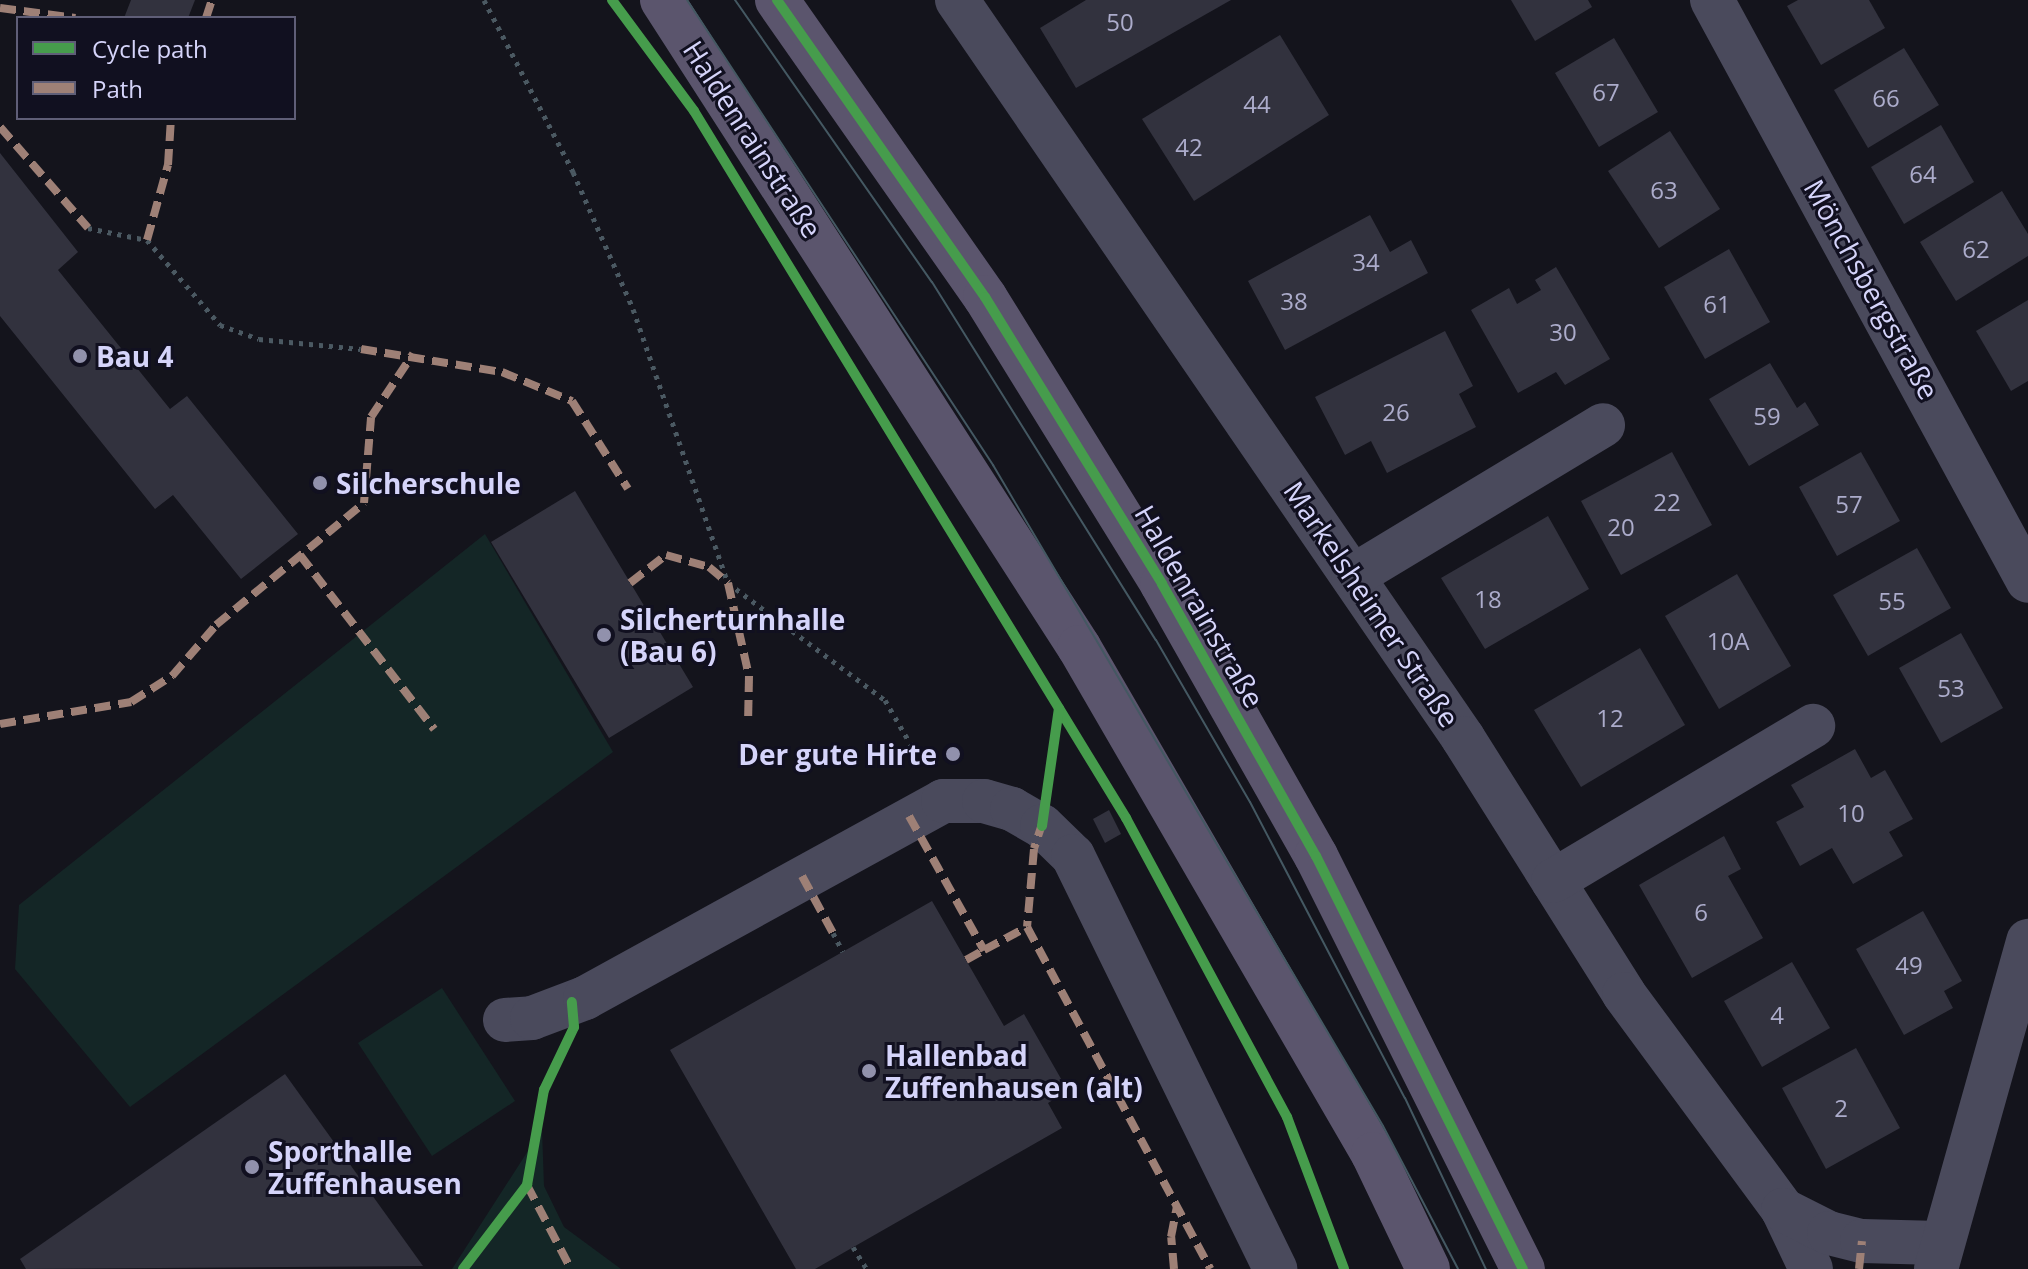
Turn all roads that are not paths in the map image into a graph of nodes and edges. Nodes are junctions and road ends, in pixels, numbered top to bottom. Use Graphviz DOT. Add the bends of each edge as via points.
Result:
graph roads {
  1 [pos="662,0"];
  2 [pos="777,0"];
  3 [pos="1712,0"];
  4 [pos="969,4"];
  5 [pos="1603,425"];
  6 [pos="1353,576"];
  7 [pos="2028,581"];
  8 [pos="1813,726"];
  9 [pos="1553,881"];
  10 [pos="2028,941"];
  11 [pos="505,1020"];
  12 [pos="1783,1210"];
  13 [pos="1937,1256"];
  14 [pos="1275,1269"];
  15 [pos="1428,1269"];
  16 [pos="1523,1269"];
  17 [pos="1811,1269"];
  1 -- 15 [label="main road, Haldenrainstraße" via="1079,647 1373,1154"];
  2 -- 16 [label="main road, Haldenrainstraße" via="985,297 1162,584 1316,856"];
  3 -- 7 [label="street, Mönchsbergstraße"];
  4 -- 6 [label="street, Markelsheimer Straße"];
  5 -- 6 [label="street"];
  6 -- 9 [label="street, Markelsheimer Straße"];
  8 -- 9 [label="street"];
  9 -- 12 [label="street, Markelsheimer Straße" via="1624,994"];
  10 -- 13 [label="street"];
  11 -- 14 [label="street" via="532,1018 585,998 943,801 984,801 1012,809 1042,826 1073,856"];
  12 -- 13 [label="street, Markelsheimer Straße" via="1829,1233"];
  12 -- 17 [label="street, Markelsheimer Straße"];
}
